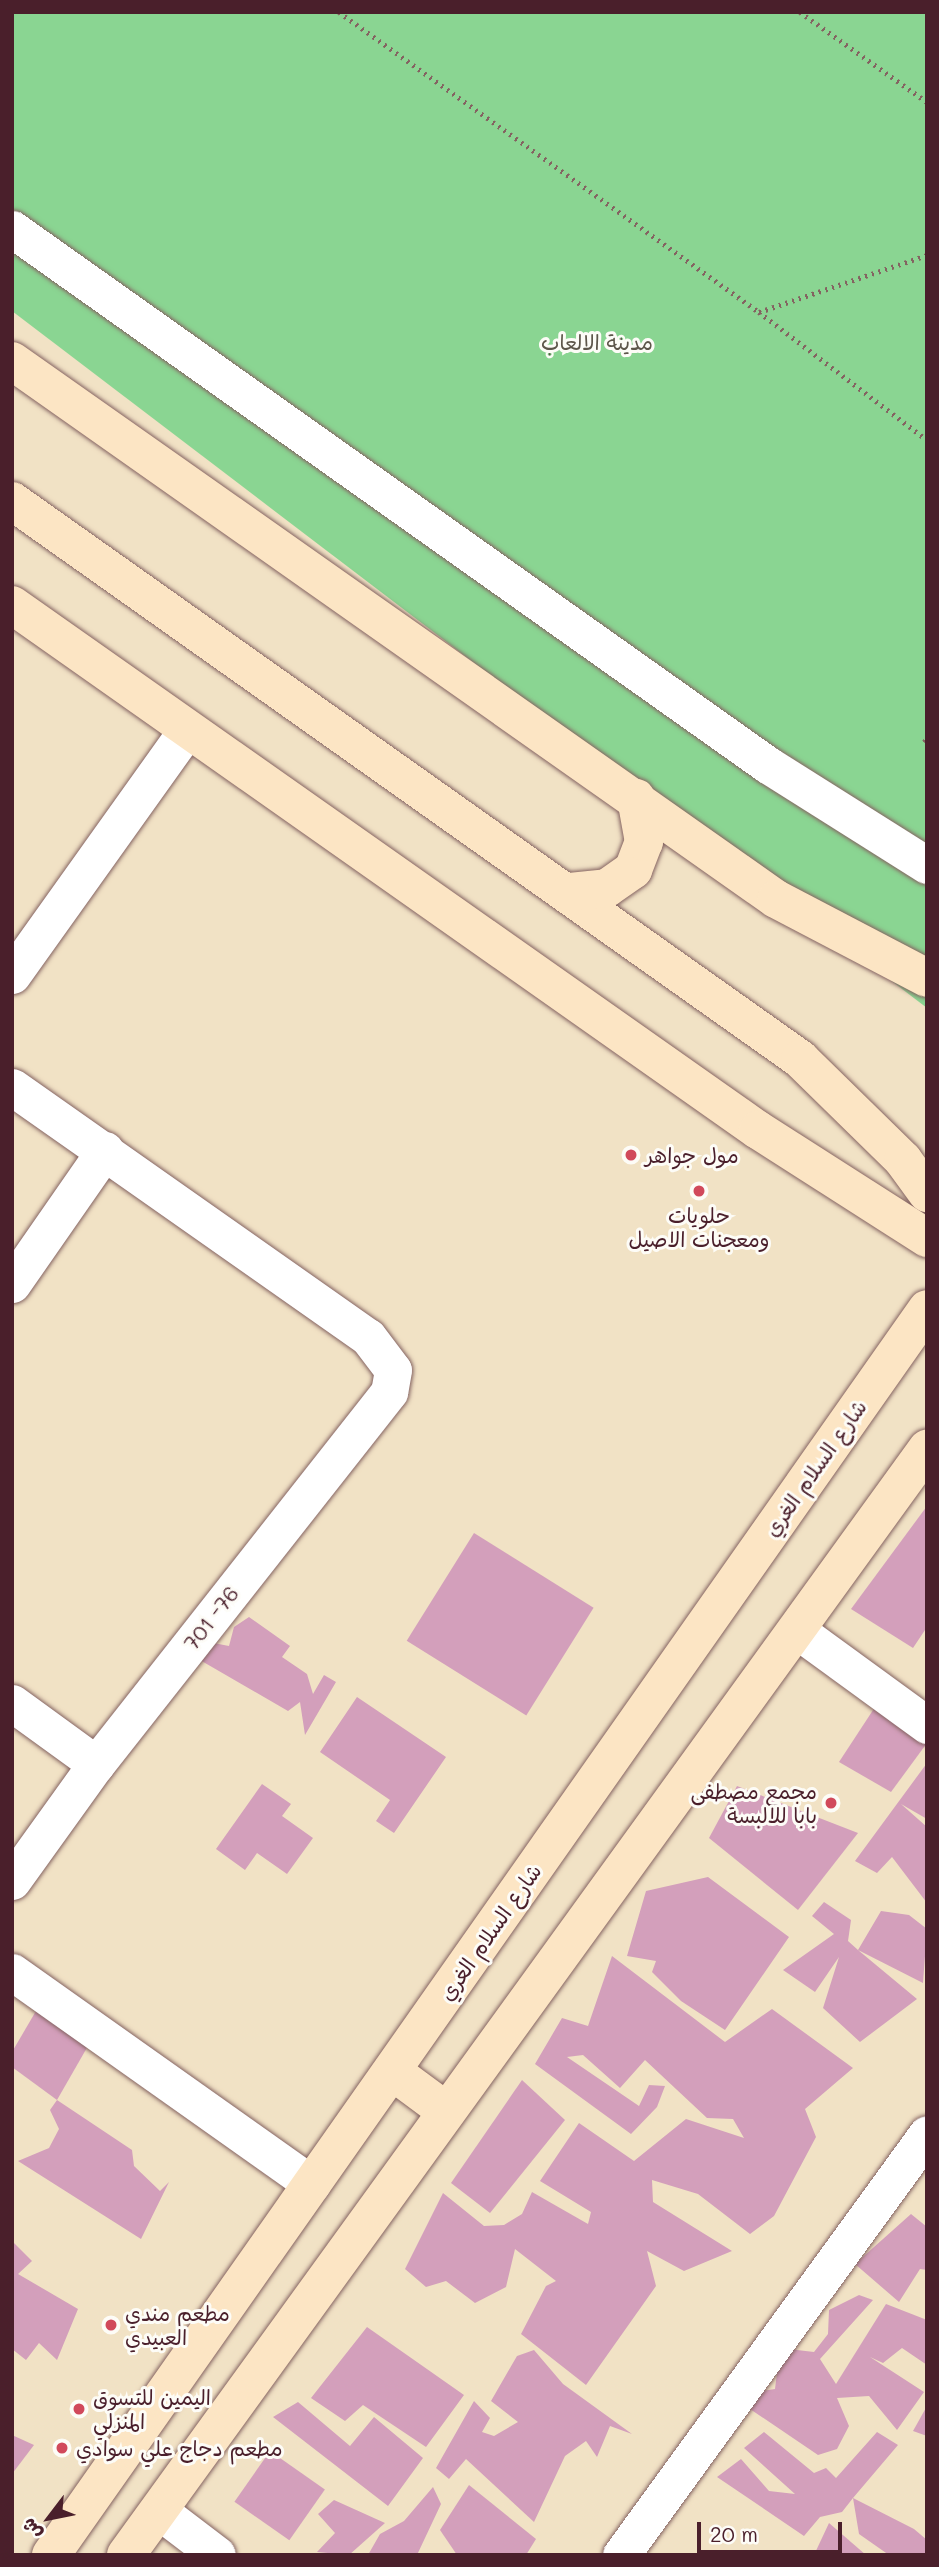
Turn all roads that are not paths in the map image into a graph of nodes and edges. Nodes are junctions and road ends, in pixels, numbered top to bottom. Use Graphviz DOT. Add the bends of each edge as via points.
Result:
graph roads {
  1 [pos="12,229"];
  2 [pos="12,362"];
  3 [pos="12,501"];
  4 [pos="12,605"];
  5 [pos="187,730"];
  6 [pos="636,797"];
  7 [pos="927,865"];
  8 [pos="570,892"];
  9 [pos="12,975"];
  10 [pos="927,978"];
  11 [pos="12,1087"];
  12 [pos="105,1150"];
  13 [pos="927,1193"];
  14 [pos="927,1238"];
  15 [pos="12,1284"];
  16 [pos="927,1309"];
  17 [pos="927,1449"];
  18 [pos="798,1631"];
  19 [pos="12,1703"];
  20 [pos="927,1725"];
  21 [pos="96,1764"];
  22 [pos="12,1881"];
  23 [pos="12,1972"];
  24 [pos="392,2071"];
  25 [pos="446,2111"];
  26 [pos="927,2134"];
  27 [pos="312,2185"];
  28 [pos="158,2510"];
  29 [pos="51,2555"];
  30 [pos="125,2555"];
  31 [pos="217,2555"];
  32 [pos="621,2555"];
  1 -- 7 [label="street" via="768,765"];
  2 -- 6 [label="street"];
  3 -- 8 [label="street"];
  4 -- 5 [label="street"];
  5 -- 9 [label="street"];
  5 -- 14 [label="street" via="758,1130"];
  6 -- 8 [label="street" via="644,842 633,870 607,888"];
  6 -- 10 [label="street" via="776,899"];
  8 -- 13 [label="street" via="800,1059 903,1160"];
  11 -- 12 [label="street"];
  12 -- 15 [label="street"];
  12 -- 21 [label="street, 701 -76" via="385,1352 393,1370 389,1392"];
  16 -- 24 [label="street, شارع السلام الغري"];
  17 -- 18 [label="street"];
  18 -- 20 [label="street"];
  18 -- 25 [label="street"];
  19 -- 21 [label="street"];
  21 -- 22 [label="street, 701 -76"];
  23 -- 27 [label="street"];
  24 -- 25 [label="street"];
  24 -- 27 [label="street, شارع السلام الغري"];
  25 -- 28 [label="street"];
  26 -- 32 [label="street"];
  27 -- 29 [label="street, شارع السلام الغري"];
  28 -- 30 [label="street"];
  28 -- 31 [label="street"];
}
